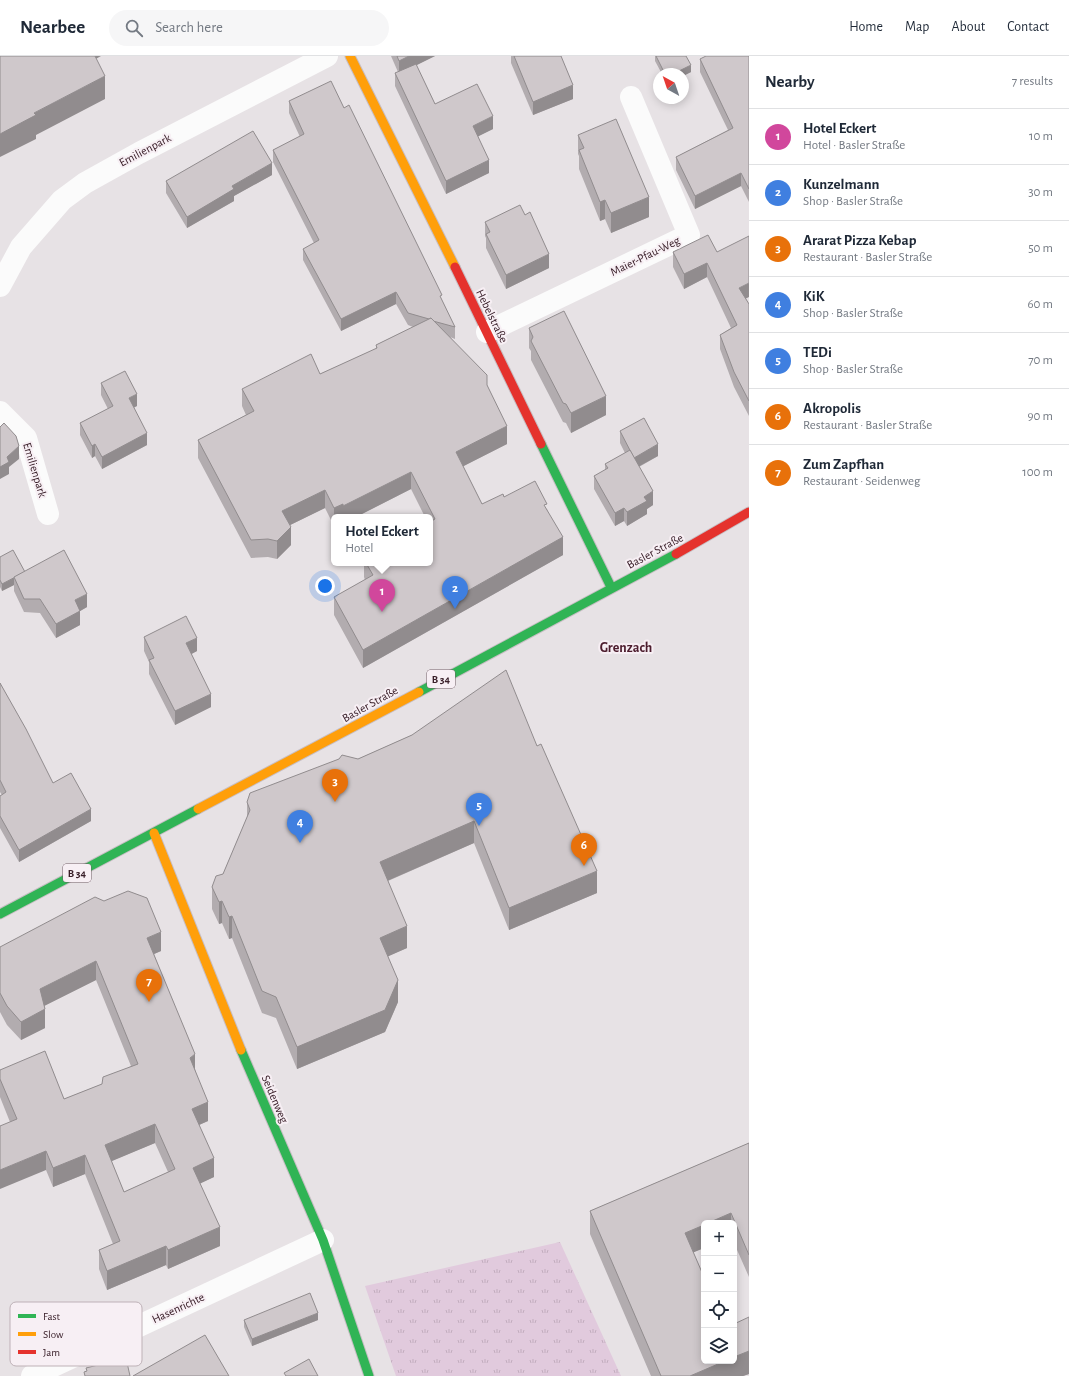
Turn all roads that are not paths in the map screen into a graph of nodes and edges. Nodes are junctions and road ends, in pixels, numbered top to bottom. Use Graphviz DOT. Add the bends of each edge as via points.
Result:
graph roads {
  1 [pos="327,56"];
  2 [pos="350,56"];
  3 [pos="631,97"];
  4 [pos="0,286"];
  5 [pos="487,332"];
  6 [pos="0,412"];
  7 [pos="749,512"];
  8 [pos="48,514"];
  9 [pos="611,587"];
  10 [pos="154,833"];
  11 [pos="0,914"];
  12 [pos="324,1240"];
  13 [pos="142,1325"];
  14 [pos="53,1366"];
  15 [pos="32,1376"];
  16 [pos="369,1376"];
  1 -- 4 [label="street, Emilienpark" via="139,152 85,183 62,200 25,242"];
  2 -- 5 [label="street, Hebelstraße"];
  3 -- 5 [label="street, Maier-Pfau-Weg" via="689,235"];
  5 -- 9 [label="street, Hebelstraße"];
  6 -- 8 [label="street, Emilienpark" via="26,438"];
  7 -- 9 [label="street, Basler Straße / B 34" via="665,560"];
  9 -- 10 [label="street, Basler Straße / B 34"];
  10 -- 11 [label="street, Basler Straße / B 34"];
  10 -- 12 [label="street, Seidenweg" via="260,1097"];
  12 -- 13 [label="street, Hasenrichte"];
  12 -- 16 [label="street, Seidenweg"];
  14 -- 15 [label="street, Hasenrichte"];
}
